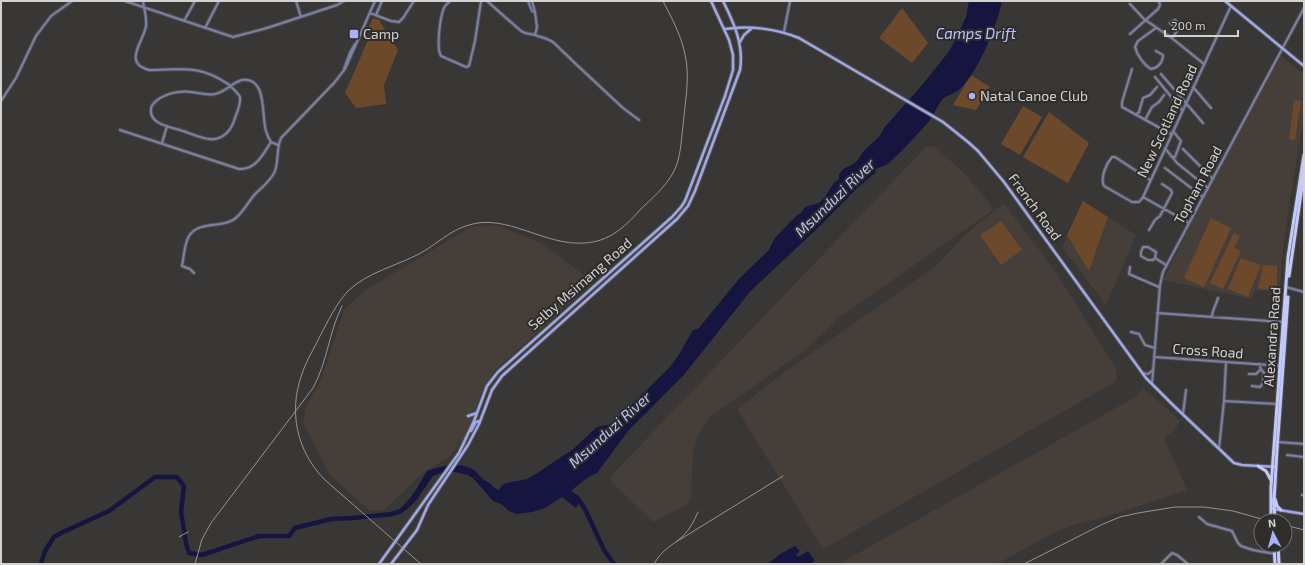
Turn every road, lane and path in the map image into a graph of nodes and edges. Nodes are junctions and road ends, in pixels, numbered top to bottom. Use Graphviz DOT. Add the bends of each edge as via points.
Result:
graph roads {
  1 [pos="63,1"];
  2 [pos="72,1"];
  3 [pos="125,1"];
  4 [pos="143,1"];
  5 [pos="195,1"];
  6 [pos="219,1"];
  7 [pos="296,1"];
  8 [pos="344,1"];
  9 [pos="375,1"];
  10 [pos="382,1"];
  11 [pos="414,1"];
  12 [pos="450,1"];
  13 [pos="481,1"];
  14 [pos="488,1"];
  15 [pos="528,1"];
  16 [pos="532,1"];
  17 [pos="711,1"];
  18 [pos="723,1"];
  19 [pos="790,1"];
  20 [pos="1159,1"];
  21 [pos="1225,1"];
  22 [pos="1130,4"];
  23 [pos="66,5"];
  24 [pos="1231,6"];
  25 [pos="144,7"];
  26 [pos="1304,8"];
  27 [pos="535,12"];
  28 [pos="370,13"];
  29 [pos="376,15"];
  30 [pos="301,17"];
  31 [pos="1146,20"];
  32 [pos="184,21"];
  33 [pos="736,27"];
  34 [pos="205,28"];
  35 [pos="752,28"];
  36 [pos="1156,28"];
  37 [pos="725,29"];
  38 [pos="1178,30"];
  39 [pos="784,32"];
  40 [pos="1130,34"];
  41 [pos="535,35"];
  42 [pos="1172,38"];
  43 [pos="740,42"];
  44 [pos="1282,47"];
  45 [pos="1156,51"];
  46 [pos="1204,64"];
  47 [pos="1304,66"];
  48 [pos="1132,69"];
  49 [pos="1161,74"];
  50 [pos="1155,77"];
  51 [pos="230,86"];
  52 [pos="1157,87"];
  53 [pos="1193,87"];
  54 [pos="1164,95"];
  55 [pos="1,101"];
  56 [pos="1186,102"];
  57 [pos="1211,108"];
  58 [pos="1182,110"];
  59 [pos="1136,115"];
  60 [pos="639,120"];
  61 [pos="1145,120"];
  62 [pos="1203,123"];
  63 [pos="167,126"];
  64 [pos="120,130"];
  65 [pos="1173,130"];
  66 [pos="1171,134"];
  67 [pos="271,142"];
  68 [pos="162,143"];
  69 [pos="278,145"];
  70 [pos="1165,148"];
  71 [pos="1183,149"];
  72 [pos="1304,155"];
  73 [pos="1173,158"];
  74 [pos="1165,168"];
  75 [pos="1303,175"];
  76 [pos="1213,179"];
  77 [pos="1150,180"];
  78 [pos="1162,184"];
  79 [pos="1208,188"];
  80 [pos="1143,197"];
  81 [pos="1203,197"];
  82 [pos="1163,208"];
  83 [pos="1189,223"];
  84 [pos="1149,230"];
  85 [pos="1155,258"];
  86 [pos="1166,265"];
  87 [pos="1130,267"];
  88 [pos="194,272"];
  89 [pos="1159,287"];
  90 [pos="1287,288"];
  91 [pos="1304,292"];
  92 [pos="1218,298"];
  93 [pos="1157,313"];
  94 [pos="1212,317"];
  95 [pos="1285,323"];
  96 [pos="1131,332"];
  97 [pos="1155,348"];
  98 [pos="1155,356"];
  99 [pos="1226,362"];
  100 [pos="1259,364"];
  101 [pos="1282,366"];
  102 [pos="1154,368"];
  103 [pos="1260,369"];
  104 [pos="1142,372"];
  105 [pos="1249,374"];
  106 [pos="1152,385"];
  107 [pos="1252,386"];
  108 [pos="1186,390"];
  109 [pos="1224,401"];
  110 [pos="1279,404"];
  111 [pos="477,413"];
  112 [pos="1183,414"];
  113 [pos="468,416"];
  114 [pos="480,421"];
  115 [pos="470,432"];
  116 [pos="1276,442"];
  117 [pos="1304,444"];
  118 [pos="1219,448"];
  119 [pos="1287,455"];
  120 [pos="1304,457"];
  121 [pos="1258,466"];
  122 [pos="1274,467"];
  123 [pos="445,476"];
  124 [pos="1272,482"];
  125 [pos="1275,497"];
  126 [pos="1272,509"];
  127 [pos="1281,510"];
  128 [pos="1272,513"];
  129 [pos="1304,514"];
  130 [pos="1199,518"];
  131 [pos="1275,554"];
  132 [pos="1279,554"];
  133 [pos="379,564"];
  134 [pos="391,564"];
  135 [pos="1162,564"];
  136 [pos="1188,564"];
  137 [pos="1275,564"];
  138 [pos="1279,564"];
  1 -- 23 [label="street"];
  2 -- 23 [label="street"];
  3 -- 25 [label="street"];
  4 -- 25 [label="street"];
  5 -- 32 [label="street"];
  6 -- 34 [label="street"];
  7 -- 30 [label="street"];
  8 -- 30 [label="street"];
  9 -- 28 [label="street"];
  10 -- 29 [label="street"];
  11 -- 29 [label="street" via="399,22"];
  12 -- 13 [label="street" via="443,11 439,52 441,56 466,67 469,66 474,48"];
  14 -- 41 [label="street" via="521,31"];
  15 -- 27 [label="street" via="532,12"];
  16 -- 27 [label="street"];
  17 -- 37 [label="main road, Selby Msimang Road"];
  18 -- 33 [label="main road, Selby Msimang Road"];
  19 -- 39 [label="street"];
  20 -- 31 [label="street" via="1159,8"];
  21 -- 24 [label="main road"];
  22 -- 31 [label="street"];
  23 -- 55 [label="street" via="53,14 36,36 18,74"];
  24 -- 44 [label="main road"];
  24 -- 46 [label="street, New Scotland Road"];
  25 -- 32 [label="street"];
  25 -- 51 [label="street" via="146,27 135,55 141,66 149,70 196,70 214,76"];
  26 -- 44 [label="street, Topham Road"];
  27 -- 41 [label="street"];
  28 -- 29 [label="street"];
  28 -- 69 [label="street" via="350,59 334,83 283,135"];
  30 -- 34 [label="street" via="236,37"];
  31 -- 36 [label="street"];
  31 -- 40 [label="street"];
  32 -- 34 [label="street"];
  33 -- 35 [label="main road, French Road"];
  33 -- 37 [label="main road, French Road"];
  33 -- 43 [label="main road, Selby Msimang Road"];
  35 -- 39 [label="main road, French Road"];
  35 -- 43 [label="main road"];
  36 -- 42 [label="street"];
  36 -- 45 [label="street" via="1138,41 1135,47 1138,55 1151,69 1156,68 1163,58 1162,53"];
  37 -- 111 [label="main road, Selby Msimang Road" via="733,55 732,76 681,207 498,372 487,386"];
  38 -- 38 [label="street" via="1180,26 1175,20 1171,22 1170,24"];
  38 -- 42 [label="street"];
  39 -- 104 [label="main road, French Road" via="807,42 943,122 978,151 1004,182"];
  41 -- 60 [label="street" via="554,42"];
  42 -- 46 [label="street"];
  43 -- 114 [label="main road, Selby Msimang Road" via="739,76 694,196 686,210 502,376 492,390"];
  44 -- 47 [label="main road"];
  44 -- 76 [label="street, Topham Road"];
  46 -- 53 [label="street, New Scotland Road"];
  48 -- 59 [label="street" via="1121,104"];
  49 -- 56 [label="street"];
  50 -- 58 [label="street"];
  51 -- 63 [label="street" via="210,95 185,91 162,97 153,104 151,113 155,120"];
  51 -- 63 [label="street" via="240,101 232,126 225,134 216,139 205,138"];
  51 -- 67 [label="street" via="237,81 247,80 259,87 266,131"];
  52 -- 59 [label="street" via="1143,98"];
  53 -- 56 [label="street, New Scotland Road"];
  53 -- 57 [label="street"];
  54 -- 61 [label="street" via="1153,106"];
  56 -- 58 [label="street, New Scotland Road"];
  56 -- 62 [label="street"];
  58 -- 65 [label="street, New Scotland Road"];
  59 -- 61 [label="street"];
  61 -- 66 [label="street"];
  63 -- 68 [label="street"];
  64 -- 68 [label="street"];
  65 -- 66 [label="street, New Scotland Road"];
  65 -- 73 [label="street" via="1181,141"];
  66 -- 70 [label="street, New Scotland Road"];
  67 -- 68 [label="street" via="254,165 243,169"];
  67 -- 69 [label="street"];
  69 -- 88 [label="street" via="277,166 271,179 237,218 200,227 187,240 182,266"];
  70 -- 73 [label="street"];
  70 -- 77 [label="street, New Scotland Road"];
  71 -- 76 [label="street"];
  72 -- 75 [label="main road, Alexandra Road"];
  73 -- 79 [label="street"];
  74 -- 81 [label="street"];
  75 -- 90 [label="main road, Alexandra Road" via="1288,257"];
  76 -- 79 [label="street, Topham Road"];
  77 -- 80 [label="street, New Scotland Road"];
  77 -- 80 [label="street" via="1115,157 1109,160 1102,178 1104,186 1132,202 1139,202"];
  78 -- 82 [label="street" via="1172,193"];
  79 -- 81 [label="street, Topham Road"];
  80 -- 82 [label="street, New Scotland Road"];
  81 -- 83 [label="street, Topham Road"];
  82 -- 83 [label="street, New Scotland Road"];
  82 -- 84 [label="street"];
  83 -- 86 [label="street, Topham Road"];
  85 -- 85 [label="street" via="1150,261 1141,256 1143,247 1156,252"];
  85 -- 86 [label="street"];
  86 -- 89 [label="street, Topham Road"];
  87 -- 89 [label="street" via="1129,274"];
  89 -- 93 [label="street, Topham Road"];
  90 -- 91 [label="street"];
  90 -- 95 [label="main road, Alexandra Road"];
  92 -- 94 [label="street"];
  93 -- 94 [label="street"];
  93 -- 97 [label="street, Topham Road"];
  94 -- 95 [label="street"];
  95 -- 101 [label="main road, Alexandra Road"];
  96 -- 97 [label="street" via="1139,334 1145,345"];
  97 -- 98 [label="street, Topham Road"];
  98 -- 99 [label="street, Cross Road"];
  98 -- 102 [label="street, Topham Road"];
  99 -- 100 [label="street, Cross Road"];
  99 -- 109 [label="street"];
  100 -- 101 [label="street, Cross Road"];
  100 -- 103 [label="street"];
  101 -- 110 [label="main road, Alexandra Road"];
  102 -- 104 [label="street" via="1146,374"];
  102 -- 106 [label="street, Topham Road"];
  103 -- 105 [label="street" via="1254,374"];
  103 -- 107 [label="street" via="1264,373 1262,386"];
  104 -- 106 [label="main road, French Road"];
  106 -- 112 [label="main road, French Road"];
  108 -- 112 [label="street"];
  109 -- 110 [label="street"];
  109 -- 118 [label="street"];
  110 -- 116 [label="main road, Alexandra Road"];
  111 -- 113 [label="main road"];
  111 -- 115 [label="main road, Selby Msimang Road"];
  112 -- 118 [label="main road, French Road"];
  114 -- 115 [label="main road" via="476,422"];
  114 -- 123 [label="main road, Selby Msimang Road" via="472,439"];
  115 -- 123 [label="main road, Selby Msimang Road"];
  116 -- 117 [label="street"];
  116 -- 122 [label="main road, Alexandra Road"];
  118 -- 121 [label="main road, French Road" via="1237,464"];
  119 -- 120 [label="street"];
  121 -- 122 [label="main road, French Road"];
  121 -- 124 [label="main road" via="1266,471"];
  122 -- 124 [label="main road, Alexandra Road"];
  122 -- 125 [label="main road, Alexandra Road"];
  123 -- 133 [label="main road, Selby Msimang Road"];
  123 -- 134 [label="main road, Selby Msimang Road" via="417,530"];
  124 -- 126 [label="main road, Alexandra Road"];
  125 -- 126 [label="main road, Alexandra Road"];
  125 -- 127 [label="main road"];
  126 -- 127 [label="main road"];
  126 -- 128 [label="main road, Alexandra Road"];
  127 -- 129 [label="main road"];
  130 -- 131 [label="street" via="1207,524 1232,531 1238,543 1244,547"];
  131 -- 132 [label="street"];
  131 -- 137 [label="main road"];
  132 -- 138 [label="main road"];
  135 -- 136 [label="street" via="1172,553 1177,554"];
}
